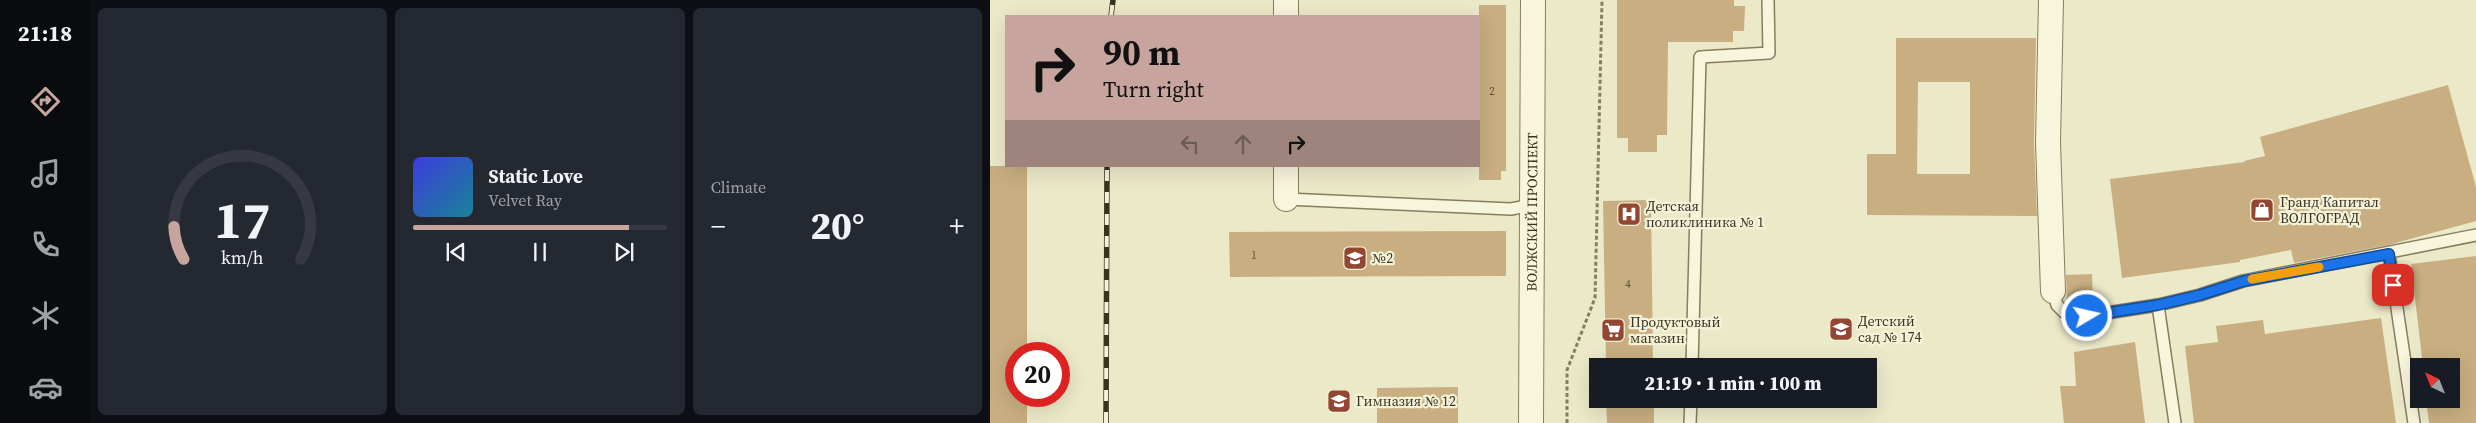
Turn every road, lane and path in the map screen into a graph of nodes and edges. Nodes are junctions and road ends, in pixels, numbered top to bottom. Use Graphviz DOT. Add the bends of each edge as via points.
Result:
graph roads {
  1 [pos="1286,0"];
  2 [pos="1533,0"];
  3 [pos="1602,0"];
  4 [pos="1768,0"];
  5 [pos="2052,0"];
  6 [pos="1286,15"];
  7 [pos="1286,167"];
  8 [pos="1286,200"];
  9 [pos="1532,205"];
  10 [pos="2476,236"];
  11 [pos="2389,254"];
  12 [pos="2053,291"];
  13 [pos="2158,305"];
  14 [pos="1692,358"];
  15 [pos="1691,408"];
  16 [pos="1531,423"];
  17 [pos="1567,423"];
  18 [pos="1690,423"];
  19 [pos="2175,423"];
  20 [pos="2414,423"];
  1 -- 6 [label="street"];
  2 -- 9 [label="street, ВОЛЖСКИЙ ПРОСПЕКТ"];
  3 -- 17 [label="path" via="1595,298 1567,370"];
  4 -- 14 [label="lane" via="1769,52 1700,57"];
  5 -- 12 [label="street" via="2048,143"];
  7 -- 8 [label="street"];
  8 -- 9 [label="lane" via="1511,209"];
  9 -- 16 [label="street, ВОЛЖСКИЙ ПРОСПЕКТ"];
  10 -- 11 [label="lane"];
  11 -- 13 [label="lane" via="2244,281"];
  11 -- 20 [label="lane"];
  12 -- 13 [label="lane" via="2057,305 2064,312 2087,316"];
  13 -- 19 [label="lane"];
  15 -- 18 [label="lane"];
}
